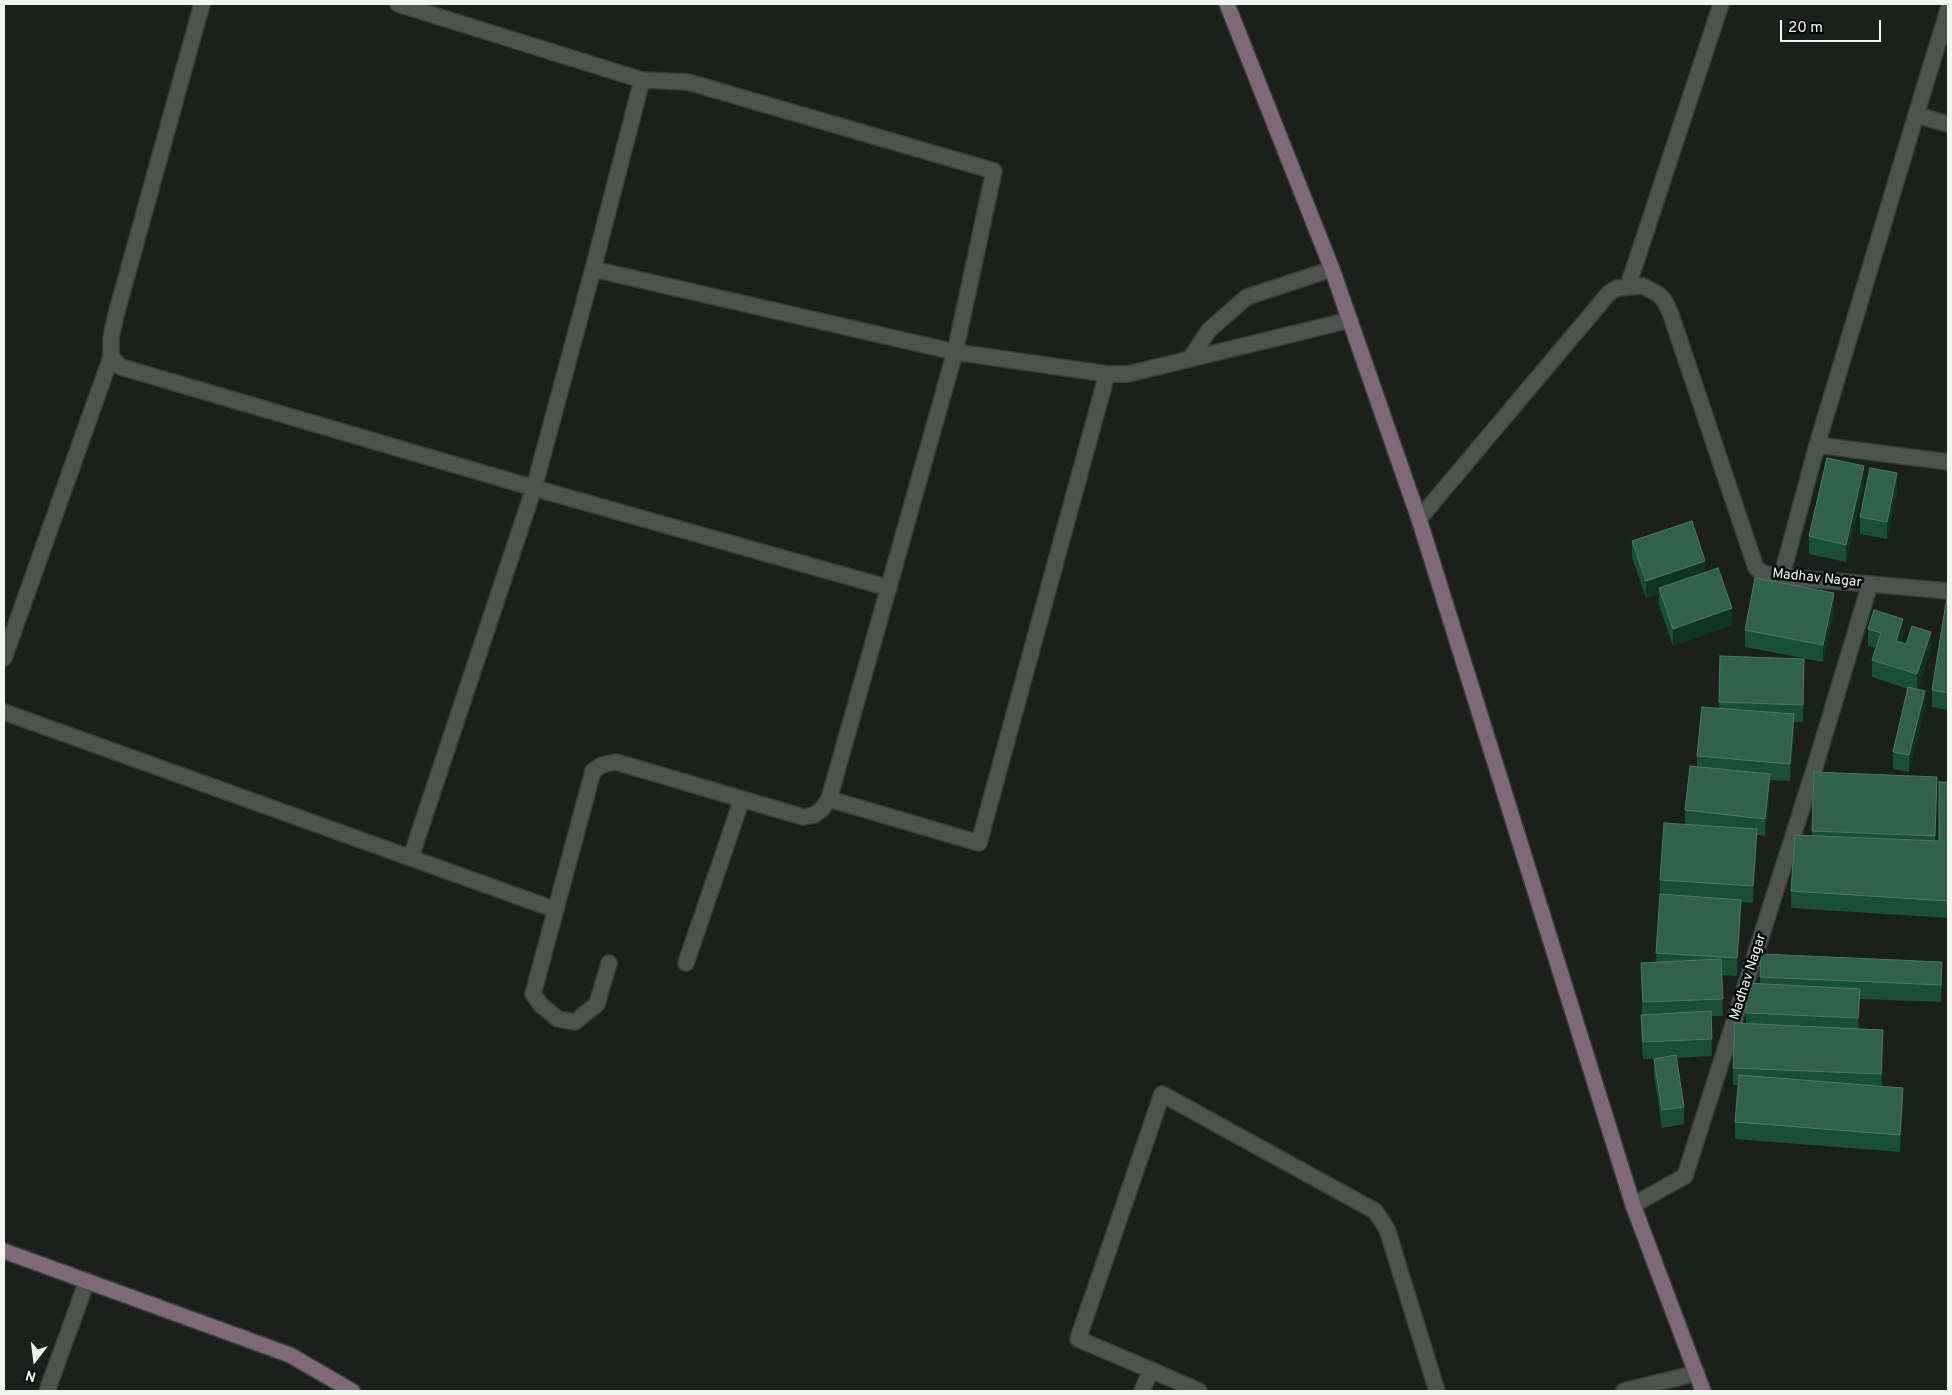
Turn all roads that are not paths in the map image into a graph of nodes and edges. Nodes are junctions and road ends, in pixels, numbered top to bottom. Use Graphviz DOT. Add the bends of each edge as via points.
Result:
graph roads {
  1 [pos="202,4"];
  2 [pos="398,4"];
  3 [pos="1227,4"];
  4 [pos="1721,4"];
  5 [pos="1948,10"];
  6 [pos="642,80"];
  7 [pos="1916,115"];
  8 [pos="1948,124"];
  9 [pos="593,269"];
  10 [pos="1332,269"];
  11 [pos="1628,286"];
  12 [pos="1350,320"];
  13 [pos="955,352"];
  14 [pos="111,357"];
  15 [pos="1190,359"];
  16 [pos="1107,374"];
  17 [pos="1817,446"];
  18 [pos="1948,462"];
  19 [pos="534,488"];
  20 [pos="1419,519"];
  21 [pos="1782,575"];
  22 [pos="1870,584"];
  23 [pos="888,588"];
  24 [pos="1948,591"];
  25 [pos="4,658"];
  26 [pos="4,712"];
  27 [pos="742,799"];
  28 [pos="829,799"];
  29 [pos="411,857"];
  30 [pos="556,910"];
  31 [pos="609,963"];
  32 [pos="686,963"];
  33 [pos="1633,1205"];
  34 [pos="4,1251"];
  35 [pos="87,1281"];
  36 [pos="1151,1370"];
  37 [pos="1697,1372"];
  38 [pos="47,1391"];
  39 [pos="352,1391"];
  40 [pos="1142,1391"];
  41 [pos="1199,1391"];
  42 [pos="1437,1391"];
  43 [pos="1624,1391"];
  44 [pos="1702,1391"];
  1 -- 14 [label="street" via="117,311 111,337"];
  2 -- 6 [label="street"];
  3 -- 10 [label="main road"];
  4 -- 11 [label="street"];
  5 -- 7 [label="street"];
  6 -- 9 [label="street"];
  6 -- 13 [label="street" via="688,82 994,170"];
  7 -- 8 [label="street"];
  7 -- 17 [label="street"];
  9 -- 13 [label="street"];
  9 -- 19 [label="street"];
  10 -- 12 [label="main road"];
  10 -- 15 [label="street" via="1247,297 1209,330"];
  11 -- 20 [label="street" via="1609,293"];
  11 -- 21 [label="street, Madhav Nagar" via="1642,286 1664,300 1756,568 1763,573"];
  12 -- 15 [label="street"];
  12 -- 20 [label="main road"];
  13 -- 16 [label="street"];
  13 -- 23 [label="street"];
  14 -- 19 [label="street" via="121,367"];
  14 -- 25 [label="street"];
  15 -- 16 [label="street" via="1128,374"];
  16 -- 28 [label="street" via="979,843"];
  17 -- 18 [label="street"];
  17 -- 21 [label="street"];
  19 -- 23 [label="street"];
  19 -- 29 [label="street"];
  20 -- 33 [label="main road"];
  21 -- 22 [label="street, Madhav Nagar"];
  22 -- 24 [label="street"];
  22 -- 33 [label="street, Madhav Nagar" via="1821,772 1685,1176"];
  23 -- 28 [label="street"];
  26 -- 29 [label="street"];
  27 -- 28 [label="street" via="803,817 814,815"];
  27 -- 30 [label="street" via="616,762 602,765 593,771"];
  27 -- 32 [label="street"];
  29 -- 30 [label="street"];
  30 -- 31 [label="street" via="533,994 541,1005 558,1018 575,1022 597,1004"];
  33 -- 37 [label="main road"];
  34 -- 35 [label="main road"];
  35 -- 38 [label="street"];
  35 -- 39 [label="main road" via="290,1355"];
  36 -- 40 [label="street"];
  36 -- 41 [label="street"];
  36 -- 42 [label="street" via="1078,1338 1162,1094 1375,1212 1387,1229"];
  37 -- 43 [label="street"];
  37 -- 44 [label="main road"];
}
